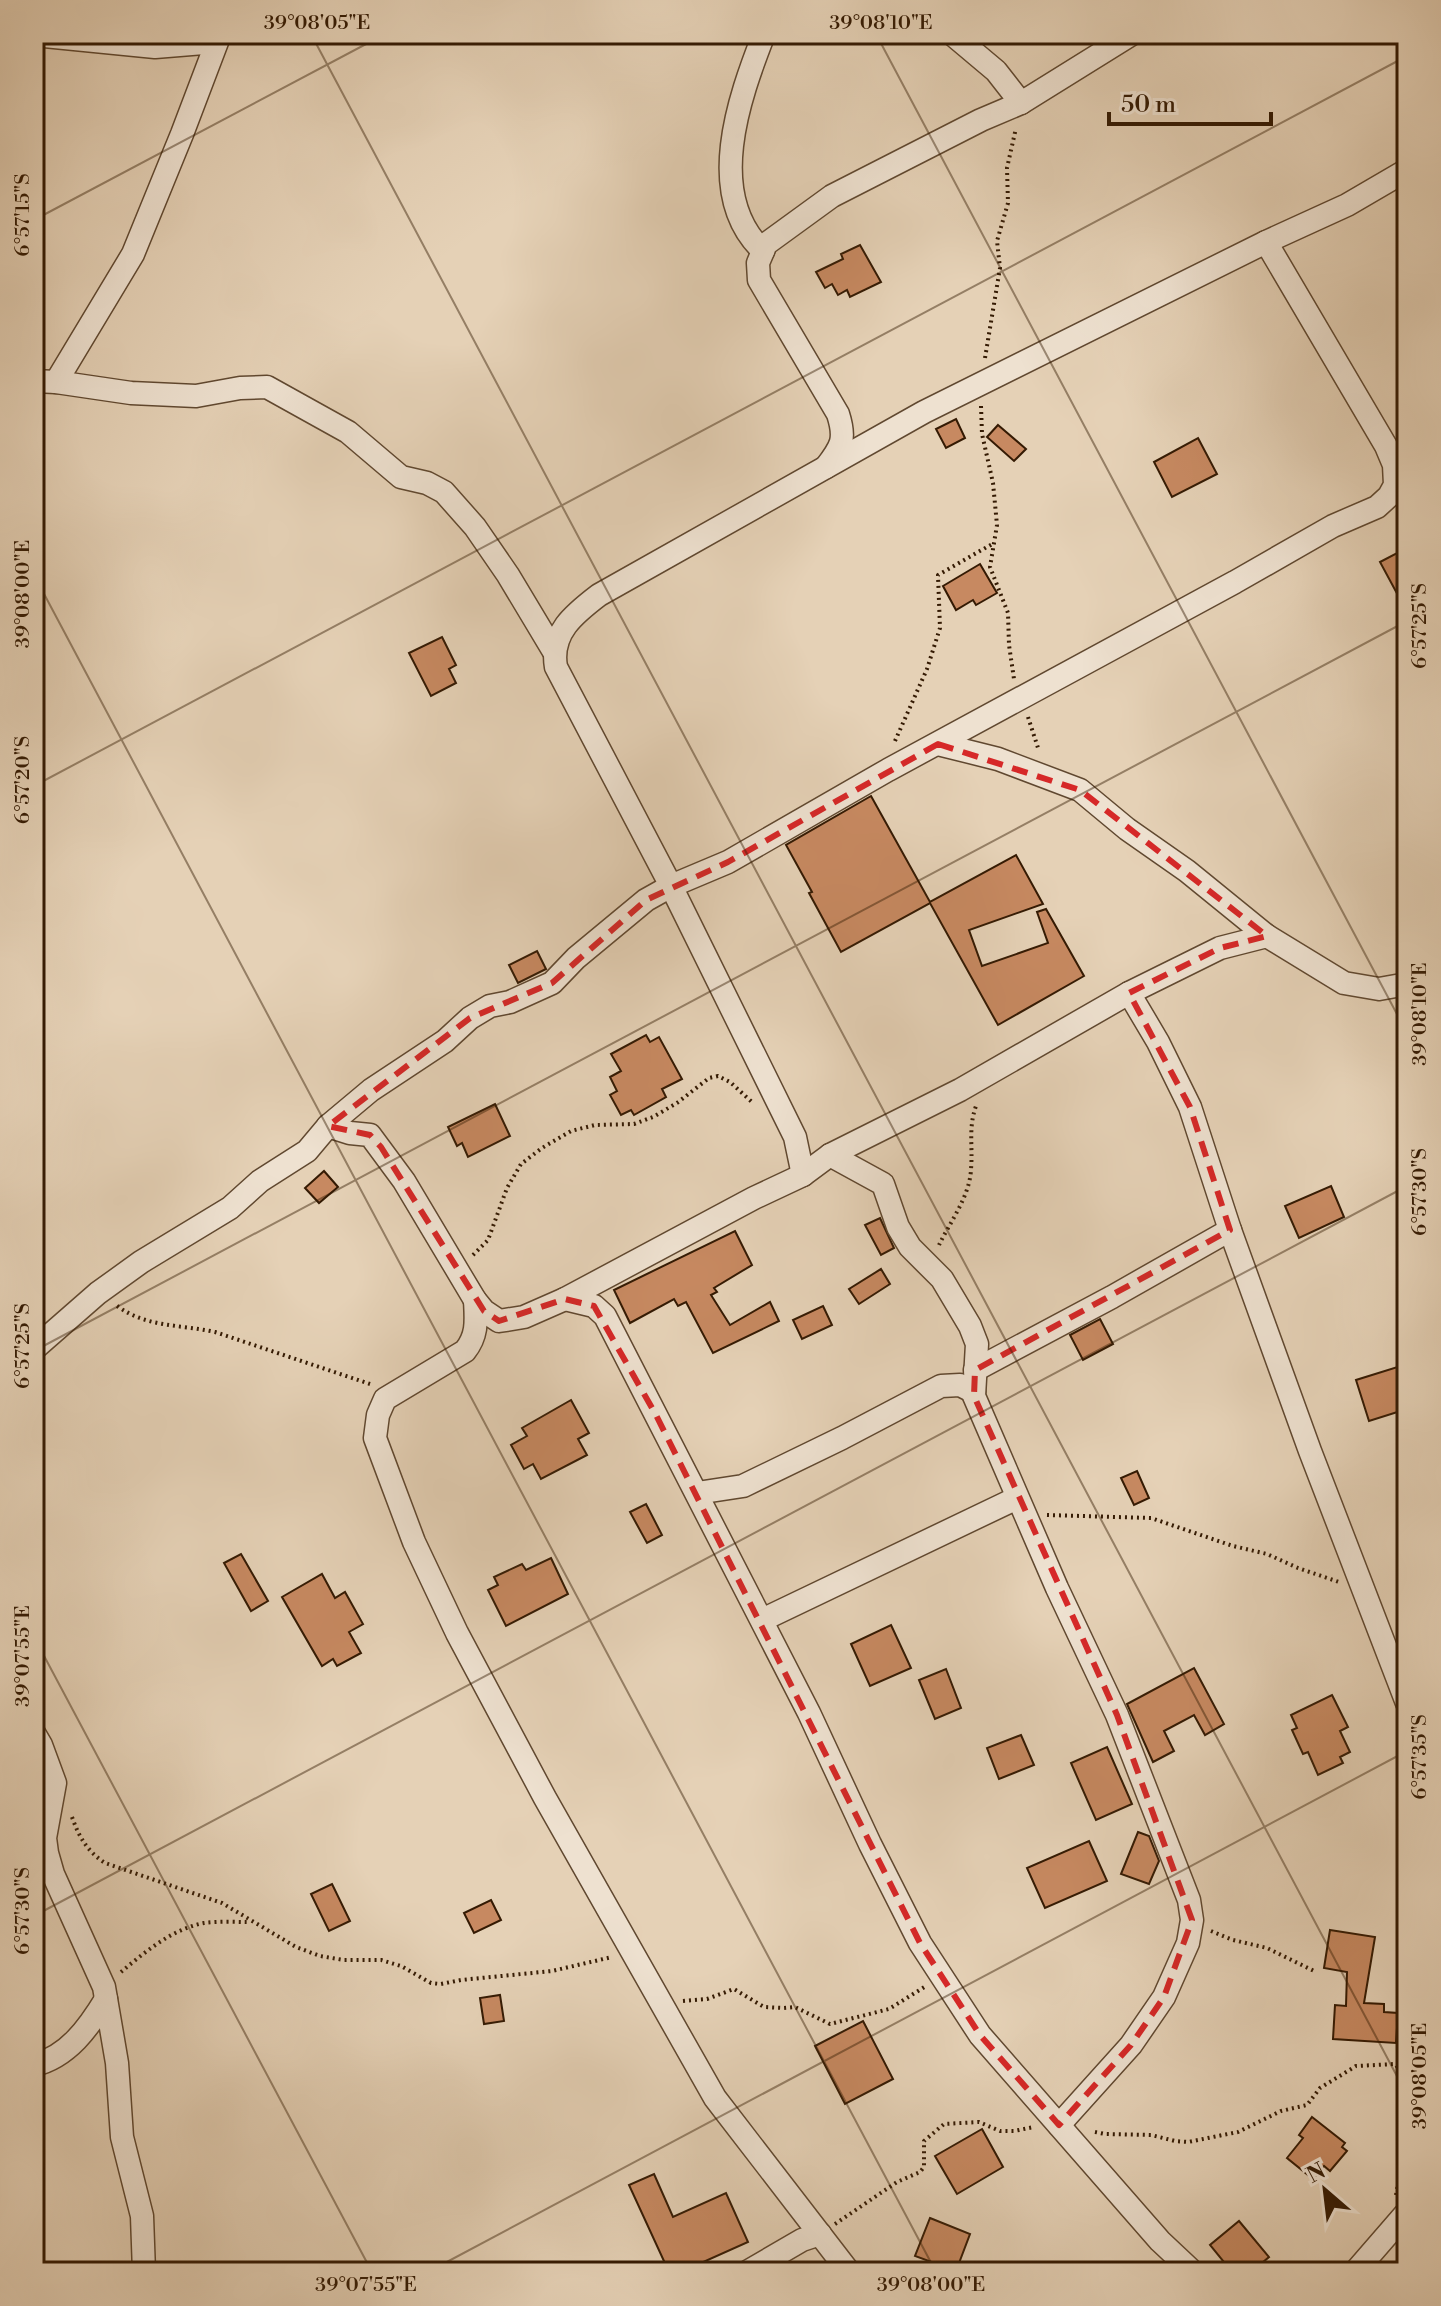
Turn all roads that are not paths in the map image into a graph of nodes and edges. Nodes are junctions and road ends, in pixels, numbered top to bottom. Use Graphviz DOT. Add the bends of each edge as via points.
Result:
graph roads {
  1 [pos="764,34"];
  2 [pos="952,34"];
  3 [pos="1132,34"];
  4 [pos="34,35"];
  5 [pos="218,38"];
  6 [pos="1017,104"];
  7 [pos="1407,170"];
  8 [pos="1266,242"];
  9 [pos="763,251"];
  10 [pos="45,382"];
  11 [pos="824,469"];
  12 [pos="553,650"];
  13 [pos="938,744"];
  14 [pos="671,886"];
  15 [pos="1267,936"];
  16 [pos="1407,984"];
  17 [pos="1129,993"];
  18 [pos="328,1126"];
  19 [pos="830,1155"];
  20 [pos="803,1175"];
  21 [pos="1230,1230"];
  22 [pos="565,1299"];
  23 [pos="475,1300"];
  24 [pos="34,1349"];
  25 [pos="974,1381"];
  26 [pos="697,1493"];
  27 [pos="1021,1506"];
  28 [pos="762,1620"];
  29 [pos="1407,1703"];
  30 [pos="34,1733"];
  31 [pos="39,1839"];
  32 [pos="105,1993"];
  33 [pos="34,2065"];
  34 [pos="1060,2126"];
  35 [pos="1402,2218"];
  36 [pos="821,2236"];
  37 [pos="144,2272"];
  38 [pos="747,2272"];
  39 [pos="849,2272"];
  40 [pos="1193,2272"];
  41 [pos="1355,2272"];
  1 -- 9 [label="street" via="734,128 731,155 731,183 743,226"];
  2 -- 6 [label="street" via="996,71"];
  3 -- 6 [label="street"];
  4 -- 5 [label="street" via="155,47"];
  5 -- 10 [label="street" via="133,254"];
  6 -- 9 [label="street" via="832,196"];
  7 -- 8 [label="street"];
  8 -- 11 [label="street" via="980,383"];
  8 -- 13 [label="street" via="1386,446 1394,465 1395,485 1389,496"];
  9 -- 11 [label="street" via="759,280 844,432 839,450"];
  10 -- 12 [label="street" via="196,396 267,387 348,432 401,477 444,492 475,527"];
  11 -- 12 [label="street" via="599,595 577,611"];
  12 -- 14 [label="street" via="556,667"];
  13 -- 14 [label="street" via="728,862"];
  13 -- 15 [label="street" via="998,759 1080,790"];
  14 -- 18 [label="street" via="620,920 552,983 470,1018"];
  14 -- 20 [label="street" via="795,1137"];
  15 -- 16 [label="street" via="1344,983 1379,989"];
  15 -- 17 [label="street" via="1220,948"];
  17 -- 19 [label="street" via="983,1077"];
  17 -- 21 [label="street" via="1190,1107"];
  18 -- 23 [label="street" via="370,1135"];
  18 -- 24 [label="street" via="307,1151 98,1293"];
  19 -- 20 [label="street"];
  19 -- 25 [label="street" via="883,1184 910,1247 942,1279 970,1326 977,1344"];
  20 -- 22 [label="street"];
  21 -- 25 [label="street"];
  21 -- 29 [label="street"];
  22 -- 23 [label="street" via="524,1317 499,1321"];
  22 -- 26 [label="street" via="594,1306 605,1316"];
  23 -- 36 [label="street" via="472,1342 385,1399 375,1438 414,1542 545,1798 715,2098"];
  25 -- 26 [label="street" via="941,1386 743,1486"];
  25 -- 27 [label="street"];
  26 -- 28 [label="street"];
  27 -- 28 [label="street"];
  27 -- 34 [label="street" via="1117,1715 1189,1900 1192,1920 1188,1943 1164,1997 1131,2045"];
  28 -- 34 [label="street" via="920,1943 980,2035"];
  30 -- 31 [label="street" via="55,1783"];
  31 -- 32 [label="street"];
  32 -- 33 [label="street" via="91,2024 72,2045"];
  32 -- 37 [label="street" via="122,2137 142,2216"];
  34 -- 40 [label="street"];
  35 -- 41 [label="street"];
  36 -- 38 [label="street" via="802,2240"];
  36 -- 39 [label="street"];
}
